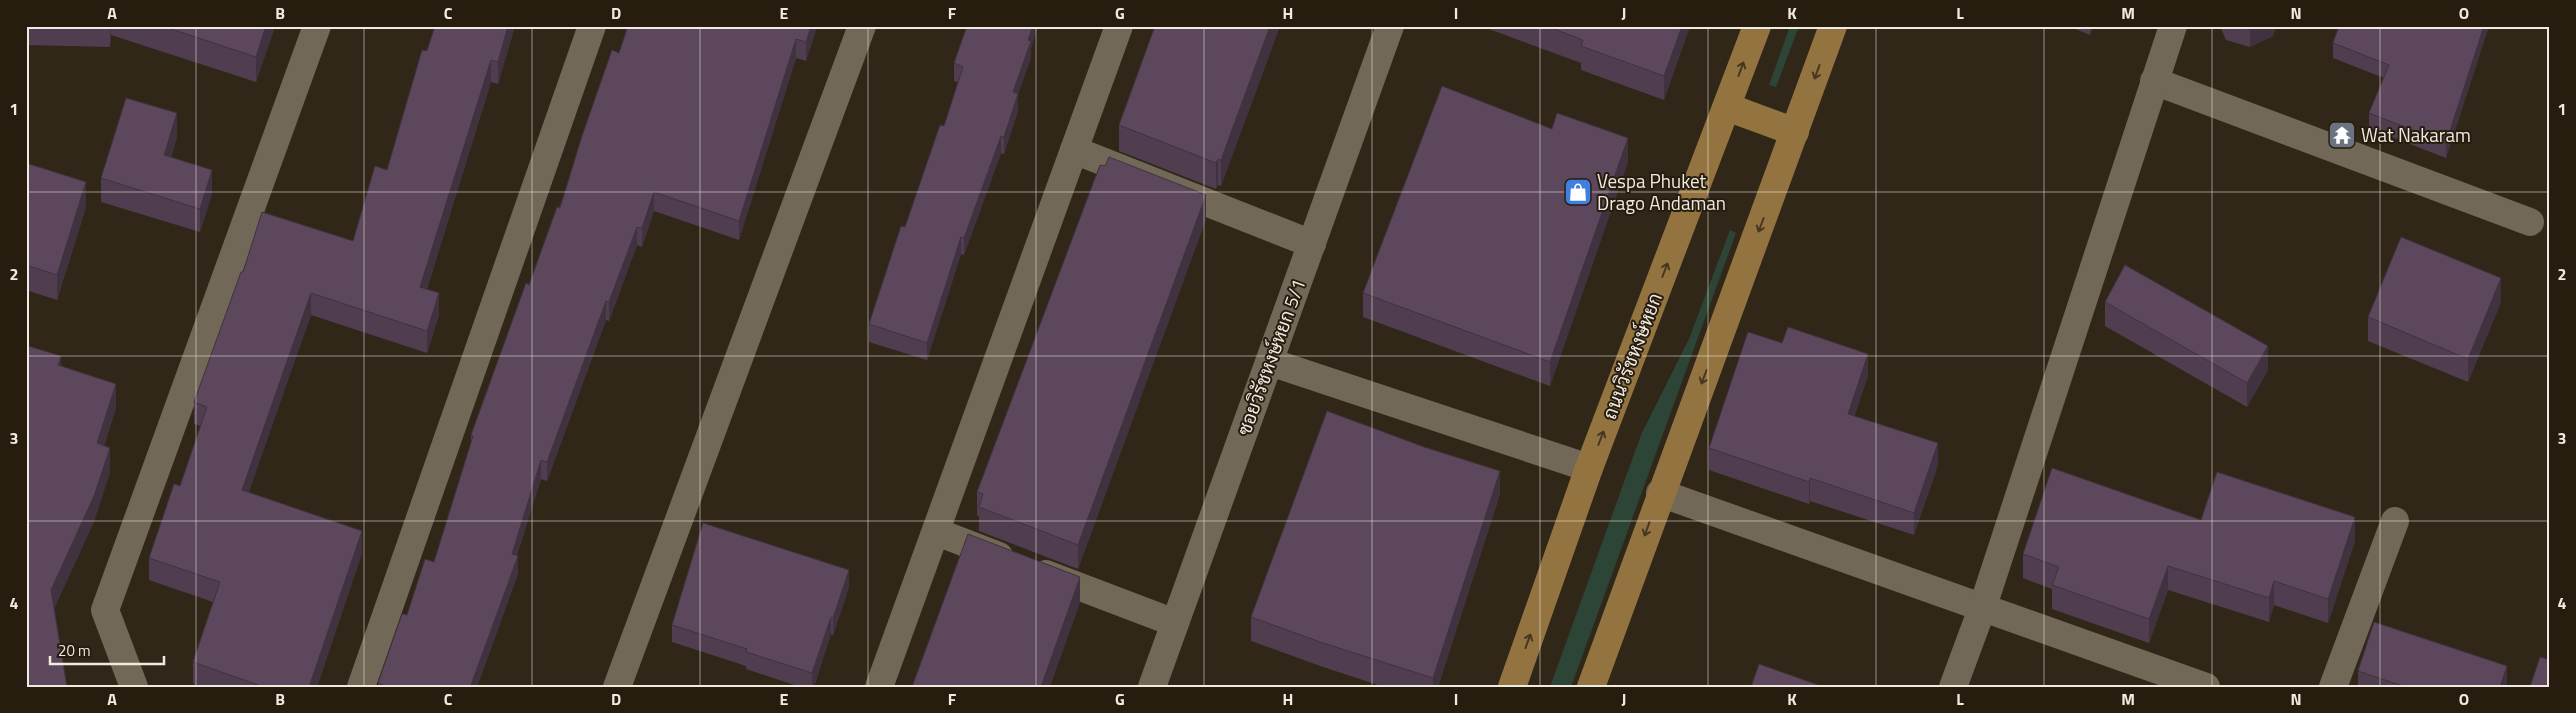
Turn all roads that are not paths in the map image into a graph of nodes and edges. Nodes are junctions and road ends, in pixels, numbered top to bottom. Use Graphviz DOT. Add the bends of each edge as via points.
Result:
graph roads {
  1 [pos="317,26"];
  2 [pos="592,26"];
  3 [pos="862,26"];
  4 [pos="1119,26"];
  5 [pos="1390,26"];
  6 [pos="1757,26"];
  7 [pos="1833,26"];
  8 [pos="2173,26"];
  9 [pos="2154,81"];
  10 [pos="1727,107"];
  11 [pos="1795,132"];
  12 [pos="1074,150"];
  13 [pos="2530,222"];
  14 [pos="1312,244"];
  15 [pos="1270,362"];
  16 [pos="1590,468"];
  17 [pos="1660,492"];
  18 [pos="2395,521"];
  19 [pos="937,532"];
  20 [pos="1983,606"];
  21 [pos="1175,623"];
  22 [pos="134,687"];
  23 [pos="361,687"];
  24 [pos="617,687"];
  25 [pos="879,687"];
  26 [pos="1152,687"];
  27 [pos="1512,687"];
  28 [pos="1591,687"];
  29 [pos="1953,687"];
  30 [pos="2206,687"];
  31 [pos="2333,687"];
  1 -- 22 [label="street" via="105,610"];
  2 -- 23 [label="street"];
  3 -- 24 [label="street"];
  4 -- 12 [label="street"];
  5 -- 14 [label="street, ซอยวิรัชหงษ์หยก 5/1"];
  10 -- 6 [label="main road, ถนนวิรัชหงษ์หยก, one-way"];
  7 -- 11 [label="main road, one-way"];
  8 -- 9 [label="street"];
  9 -- 13 [label="street"];
  9 -- 20 [label="street"];
  10 -- 11 [label="main road"];
  16 -- 10 [label="main road, ถนนวิรัชหงษ์หยก, one-way"];
  11 -- 17 [label="main road, one-way"];
  12 -- 14 [label="street"];
  12 -- 19 [label="street"];
  14 -- 15 [label="street, ซอยวิรัชหงษ์หยก 5/1"];
  15 -- 16 [label="street"];
  15 -- 21 [label="street, ซอยวิรัชหงษ์หยก 5/1"];
  27 -- 16 [label="main road, ถนนวิรัชหงษ์หยก, one-way"];
  17 -- 20 [label="street"];
  17 -- 28 [label="main road, one-way"];
  18 -- 31 [label="street"];
  19 -- 21 [label="street"];
  19 -- 25 [label="street"];
  20 -- 29 [label="street"];
  20 -- 30 [label="street"];
  21 -- 26 [label="street, ซอยวิรัชหงษ์หยก 5/1"];
}
